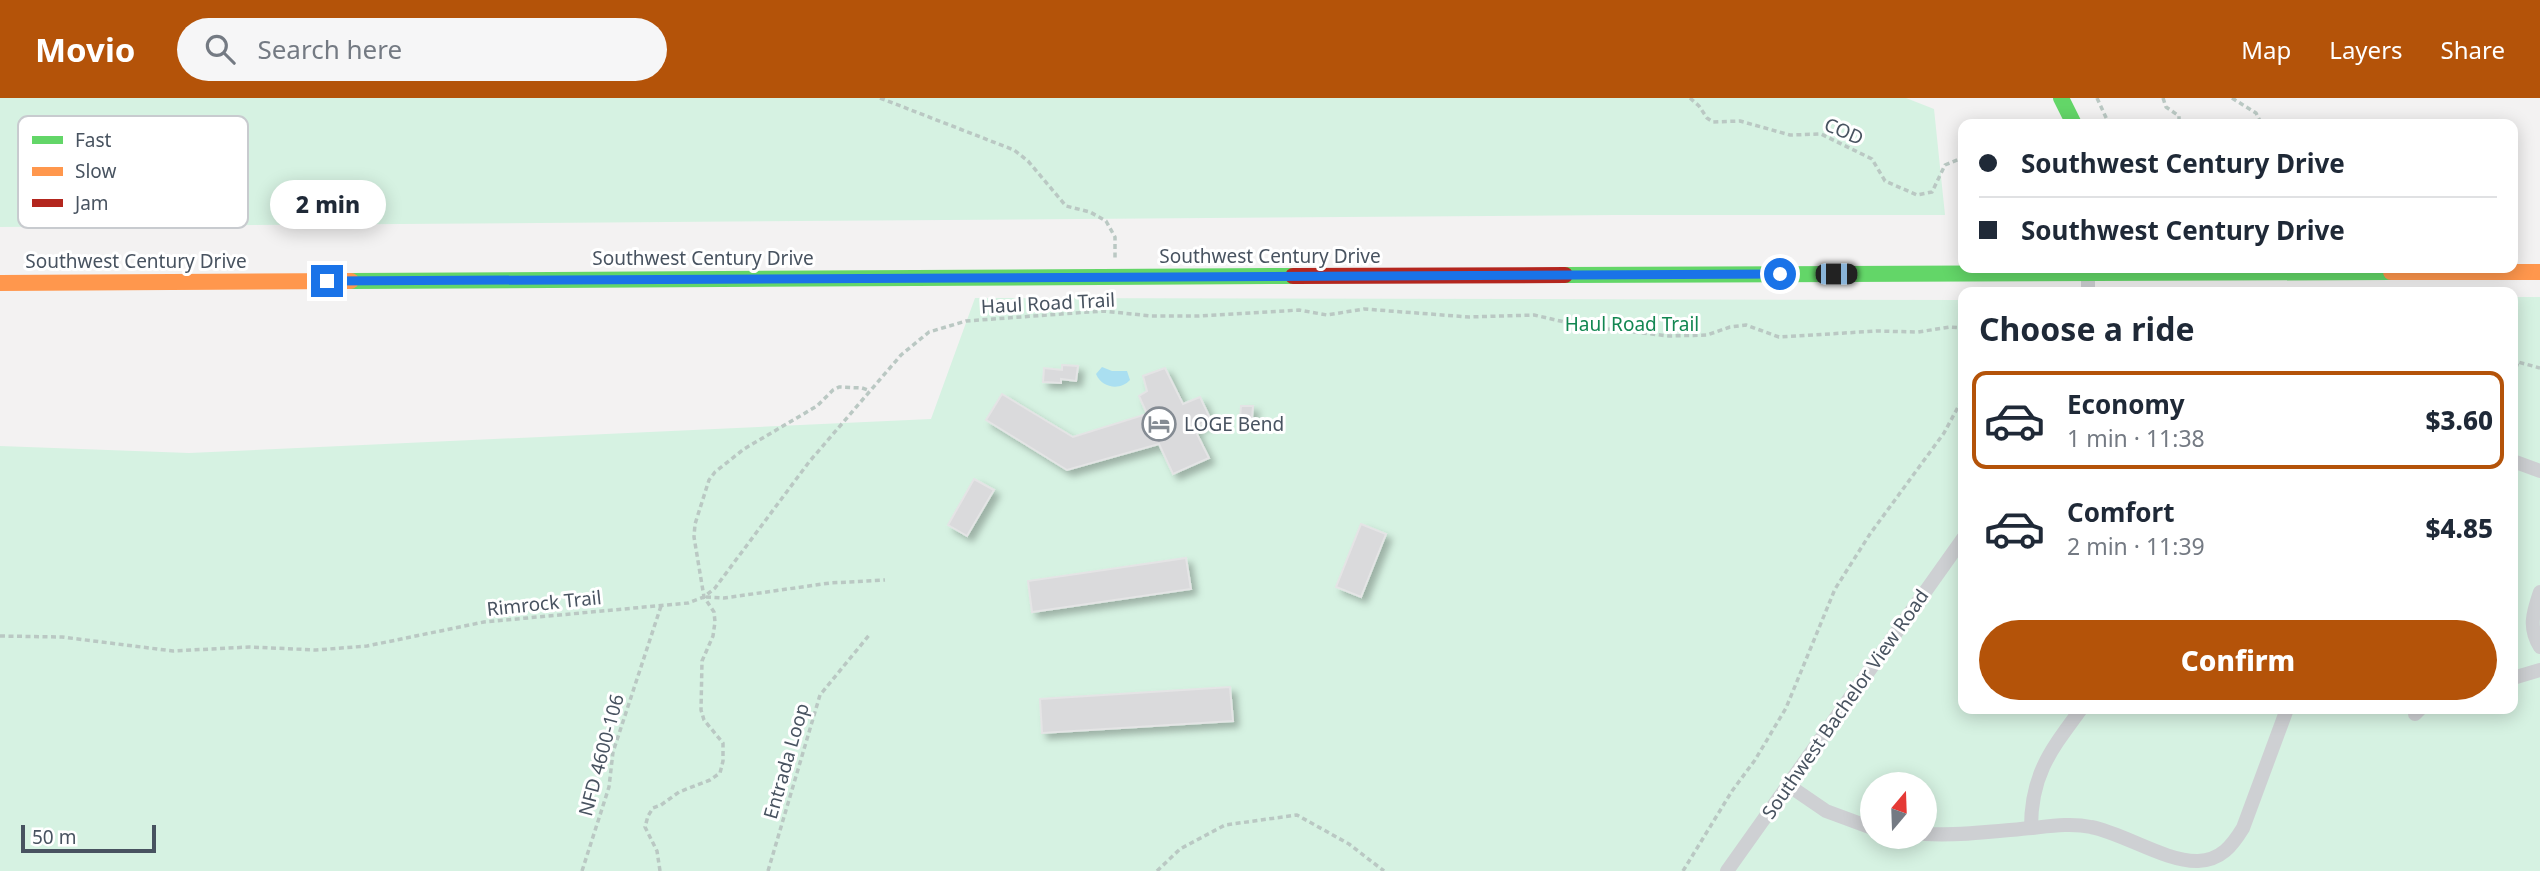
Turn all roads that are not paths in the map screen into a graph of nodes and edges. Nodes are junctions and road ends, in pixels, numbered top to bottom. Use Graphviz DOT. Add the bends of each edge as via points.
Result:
graph roads {
  1 [pos="2061,98"];
  2 [pos="2072,119"];
  3 [pos="1958,271"];
  4 [pos="2518,272"];
  5 [pos="2540,272"];
  6 [pos="0,283"];
  7 [pos="2518,463"];
  8 [pos="2540,471"];
  9 [pos="1958,545"];
  10 [pos="2540,592"];
  11 [pos="2540,647"];
  12 [pos="2540,670"];
  13 [pos="2518,677"];
  14 [pos="2077,714"];
  15 [pos="2285,714"];
  16 [pos="1788,785"];
  17 [pos="1860,824"];
  18 [pos="2031,828"];
  19 [pos="1937,835"];
  20 [pos="1727,871"];
  1 -- 2 [label="main road"];
  3 -- 6 [label="main road, Southwest Century Drive"];
  4 -- 5 [label="main road, Southwest Century Drive"];
  7 -- 8 [label="street"];
  9 -- 16 [label="street, Southwest Bachelor View Road"];
  10 -- 11 [label="street" via="2531,623"];
  12 -- 13 [label="street"];
  14 -- 18 [label="street" via="2038,778"];
  15 -- 18 [label="street" via="2243,828 2219,856 2197,861 2179,858 2091,827"];
  16 -- 17 [label="street" via="1826,811"];
  16 -- 20 [label="street, Southwest Bachelor View Road"];
  18 -- 19 [label="street"];
}
